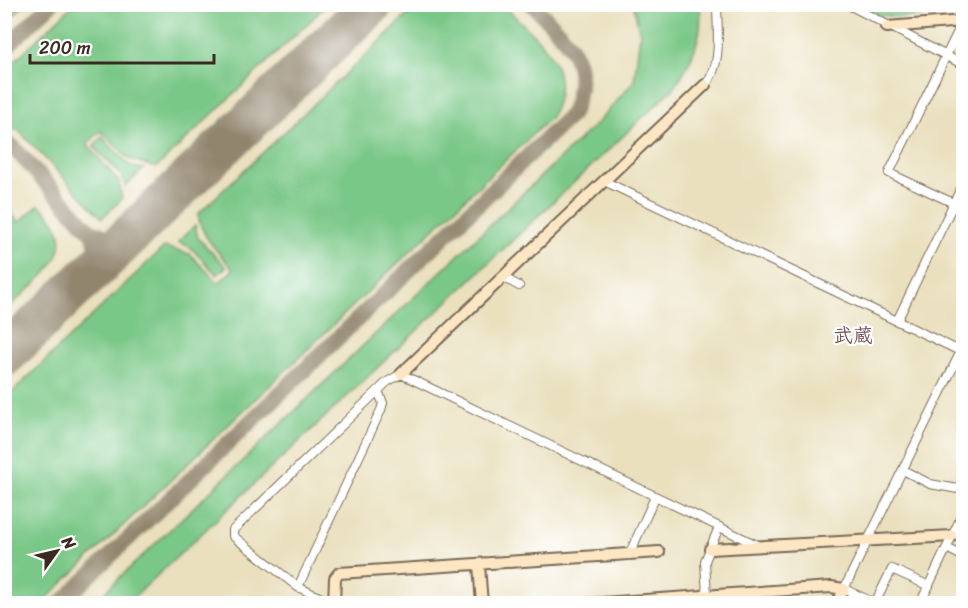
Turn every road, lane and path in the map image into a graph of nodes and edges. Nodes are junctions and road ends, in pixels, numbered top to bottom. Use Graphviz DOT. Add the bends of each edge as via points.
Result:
graph roads {
  1 [pos="717,4"];
  2 [pos="847,4"];
  3 [pos="963,20"];
  4 [pos="887,27"];
  5 [pos="945,56"];
  6 [pos="963,65"];
  7 [pos="705,85"];
  8 [pos="604,181"];
  9 [pos="963,182"];
  10 [pos="953,203"];
  11 [pos="963,208"];
  12 [pos="502,277"];
  13 [pos="519,286"];
  14 [pos="897,321"];
  15 [pos="962,350"];
  16 [pos="400,374"];
  17 [pos="379,393"];
  18 [pos="903,470"];
  19 [pos="963,490"];
  20 [pos="655,496"];
  21 [pos="963,511"];
  22 [pos="719,527"];
  23 [pos="952,536"];
  24 [pos="867,540"];
  25 [pos="761,547"];
  26 [pos="947,548"];
  27 [pos="710,549"];
  28 [pos="659,552"];
  29 [pos="629,555"];
  30 [pos="963,557"];
  31 [pos="479,565"];
  32 [pos="929,586"];
  33 [pos="298,587"];
  34 [pos="844,589"];
  35 [pos="707,600"];
  36 [pos="624,602"];
  37 [pos="334,603"];
  38 [pos="482,603"];
  39 [pos="588,603"];
  40 [pos="837,603"];
  41 [pos="876,603"];
  42 [pos="920,603"];
  1 -- 7 [label="street" via="715,68"];
  2 -- 4 [label="street"];
  3 -- 4 [label="street"];
  3 -- 5 [label="street"];
  4 -- 5 [label="street"];
  5 -- 6 [label="street"];
  5 -- 10 [label="street" via="889,173"];
  7 -- 8 [label="street"];
  8 -- 12 [label="street"];
  8 -- 14 [label="street"];
  9 -- 10 [label="street"];
  10 -- 11 [label="street"];
  10 -- 14 [label="street"];
  12 -- 13 [label="street"];
  12 -- 16 [label="street"];
  14 -- 15 [label="street"];
  15 -- 18 [label="street"];
  16 -- 17 [label="street"];
  16 -- 20 [label="street"];
  17 -- 33 [label="street" via="381,410"];
  17 -- 33 [label="street" via="233,530 233,536"];
  18 -- 19 [label="street" via="930,484"];
  18 -- 24 [label="street"];
  20 -- 22 [label="street"];
  20 -- 29 [label="street"];
  21 -- 23 [label="street"];
  22 -- 25 [label="street"];
  22 -- 27 [label="street"];
  23 -- 24 [label="street"];
  23 -- 26 [label="street"];
  24 -- 25 [label="street"];
  24 -- 34 [label="street"];
  25 -- 27 [label="street"];
  26 -- 30 [label="street"];
  26 -- 32 [label="street"];
  27 -- 35 [label="street" via="705,561"];
  28 -- 29 [label="street"];
  29 -- 31 [label="street"];
  31 -- 37 [label="street" via="339,573 334,578"];
  31 -- 38 [label="street"];
  32 -- 41 [label="street" via="892,569"];
  32 -- 42 [label="street"];
  33 -- 37 [label="street"];
  34 -- 35 [label="street" via="831,587"];
  34 -- 40 [label="street"];
  34 -- 41 [label="street"];
  35 -- 36 [label="street"];
  36 -- 39 [label="street"];
}
